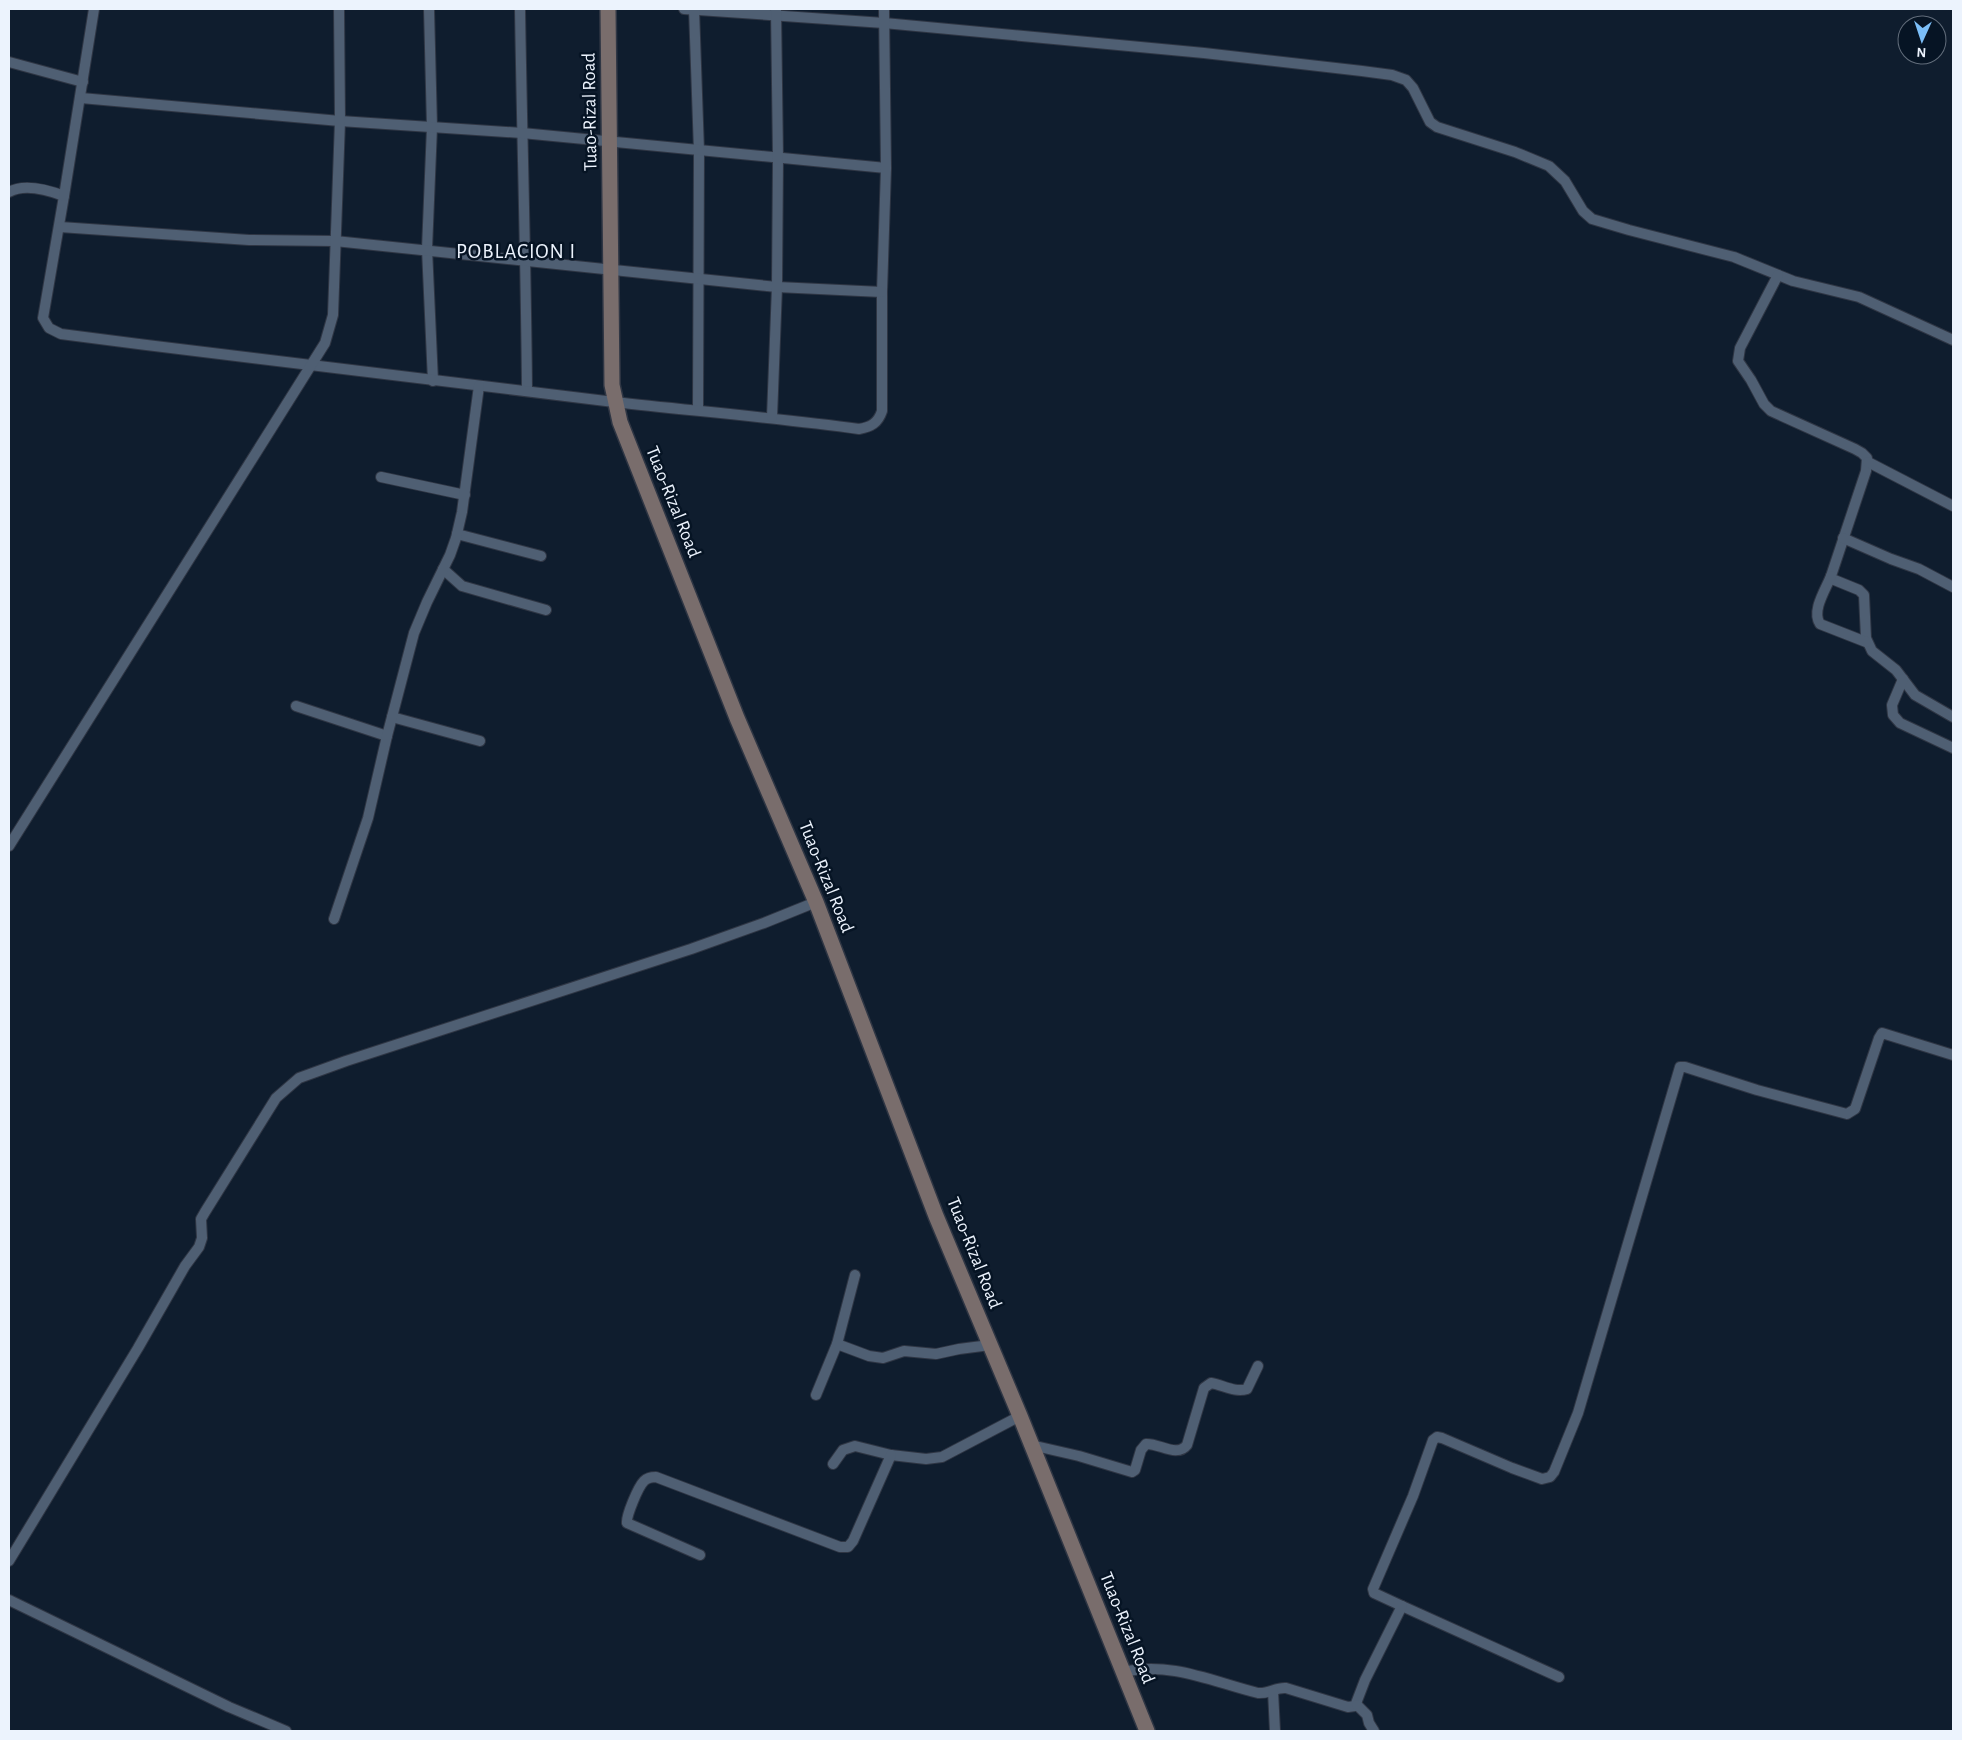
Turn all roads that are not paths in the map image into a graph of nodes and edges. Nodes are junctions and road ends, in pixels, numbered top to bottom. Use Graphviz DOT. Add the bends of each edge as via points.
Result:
graph roads {
  1 [pos="94,9"];
  2 [pos="339,9"];
  3 [pos="429,9"];
  4 [pos="520,9"];
  5 [pos="608,9"];
  6 [pos="691,9"];
  7 [pos="884,9"];
  8 [pos="776,12"];
  9 [pos="884,23"];
  10 [pos="9,62"];
  11 [pos="83,82"];
  12 [pos="81,98"];
  13 [pos="340,121"];
  14 [pos="432,127"];
  15 [pos="522,133"];
  16 [pos="610,142"];
  17 [pos="698,151"];
  18 [pos="778,158"];
  19 [pos="886,168"];
  20 [pos="9,192"];
  21 [pos="64,196"];
  22 [pos="60,227"];
  23 [pos="335,241"];
  24 [pos="427,250"];
  25 [pos="526,261"];
  26 [pos="612,269"];
  27 [pos="1778,275"];
  28 [pos="699,278"];
  29 [pos="777,287"];
  30 [pos="882,292"];
  31 [pos="1953,340"];
  32 [pos="312,366"];
  33 [pos="432,381"];
  34 [pos="479,386"];
  35 [pos="527,391"];
  36 [pos="615,402"];
  37 [pos="698,410"];
  38 [pos="772,418"];
  39 [pos="1868,462"];
  40 [pos="381,477"];
  41 [pos="465,495"];
  42 [pos="1953,506"];
  43 [pos="457,534"];
  44 [pos="1843,538"];
  45 [pos="541,556"];
  46 [pos="443,569"];
  47 [pos="1831,576"];
  48 [pos="1953,587"];
  49 [pos="546,610"];
  50 [pos="1866,642"];
  51 [pos="1903,679"];
  52 [pos="296,706"];
  53 [pos="1953,717"];
  54 [pos="392,718"];
  55 [pos="387,736"];
  56 [pos="480,741"];
  57 [pos="1953,748"];
  58 [pos="9,846"];
  59 [pos="816,902"];
  60 [pos="334,919"];
  61 [pos="1953,1055"];
  62 [pos="855,1275"];
  63 [pos="837,1344"];
  64 [pos="990,1345"];
  65 [pos="1258,1366"];
  66 [pos="816,1395"];
  67 [pos="1020,1416"];
  68 [pos="1032,1445"];
  69 [pos="891,1456"];
  70 [pos="833,1464"];
  71 [pos="700,1555"];
  72 [pos="9,1561"];
  73 [pos="9,1600"];
  74 [pos="1402,1606"];
  75 [pos="1123,1672"];
  76 [pos="1559,1677"];
  77 [pos="1273,1691"];
  78 [pos="1357,1705"];
  79 [pos="286,1731"];
  80 [pos="1147,1731"];
  81 [pos="1275,1731"];
  82 [pos="1374,1731"];
  1 -- 11 [label="street"];
  2 -- 13 [label="street"];
  3 -- 14 [label="street"];
  4 -- 15 [label="street"];
  5 -- 16 [label="main road, Tuao-Rizal Road"];
  6 -- 8 [label="street"];
  6 -- 17 [label="street"];
  7 -- 9 [label="street"];
  8 -- 9 [label="street"];
  8 -- 18 [label="street"];
  9 -- 19 [label="street"];
  9 -- 27 [label="street" via="1204,53 1401,77 1414,88 1430,122 1549,166 1565,181 1583,212 1592,219 1734,256"];
  10 -- 11 [label="street"];
  11 -- 12 [label="street"];
  12 -- 13 [label="street"];
  12 -- 21 [label="street"];
  13 -- 14 [label="street"];
  13 -- 23 [label="street"];
  14 -- 15 [label="street"];
  14 -- 24 [label="street"];
  15 -- 16 [label="street"];
  15 -- 25 [label="street"];
  16 -- 17 [label="street"];
  16 -- 26 [label="main road, Tuao-Rizal Road"];
  17 -- 18 [label="street"];
  17 -- 28 [label="street"];
  18 -- 19 [label="street"];
  18 -- 29 [label="street"];
  19 -- 30 [label="street"];
  20 -- 21 [label="street" via="24,188"];
  21 -- 22 [label="street"];
  22 -- 23 [label="street" via="250,240"];
  22 -- 32 [label="street" via="43,318 53,332"];
  23 -- 24 [label="street"];
  23 -- 32 [label="street" via="333,314 325,343"];
  24 -- 25 [label="street"];
  24 -- 33 [label="street"];
  25 -- 26 [label="street"];
  25 -- 35 [label="street"];
  26 -- 28 [label="street"];
  26 -- 36 [label="main road, Tuao-Rizal Road"];
  27 -- 31 [label="street" via="1859,297"];
  27 -- 39 [label="street" via="1740,348 1738,361 1771,411 1862,452"];
  28 -- 29 [label="street"];
  28 -- 37 [label="street"];
  29 -- 30 [label="street"];
  29 -- 38 [label="street"];
  30 -- 38 [label="street" via="882,411 875,424 859,429"];
  32 -- 33 [label="street"];
  32 -- 58 [label="street"];
  33 -- 34 [label="street"];
  34 -- 35 [label="street"];
  34 -- 41 [label="street"];
  35 -- 36 [label="street"];
  36 -- 37 [label="street"];
  36 -- 59 [label="main road, Tuao-Rizal Road" via="620,422 737,718"];
  37 -- 38 [label="street"];
  39 -- 42 [label="street"];
  39 -- 44 [label="street"];
  40 -- 41 [label="street"];
  41 -- 43 [label="street"];
  43 -- 45 [label="street"];
  43 -- 46 [label="street"];
  44 -- 47 [label="street"];
  44 -- 48 [label="street" via="1919,569"];
  46 -- 49 [label="street" via="462,586"];
  46 -- 54 [label="street" via="414,633"];
  47 -- 50 [label="street" via="1864,595"];
  47 -- 50 [label="street" via="1817,610 1820,624"];
  50 -- 51 [label="street"];
  51 -- 53 [label="street" via="1915,695"];
  51 -- 57 [label="street" via="1892,705 1893,715 1900,723"];
  52 -- 55 [label="street"];
  54 -- 55 [label="street"];
  54 -- 56 [label="street"];
  55 -- 60 [label="street" via="368,818"];
  59 -- 64 [label="main road, Tuao-Rizal Road" via="936,1216"];
  59 -- 72 [label="street" via="691,949 346,1061 299,1078 285,1088 205,1212 201,1219 199,1247"];
  61 -- 74 [label="street" via="1882,1033 1855,1109 1847,1114 1680,1067 1578,1413 1554,1472 1550,1477 1542,1478 1435,1438 1373,1589 1374,1593"];
  62 -- 63 [label="street"];
  63 -- 64 [label="street" via="883,1358 904,1351 936,1354"];
  63 -- 66 [label="street"];
  64 -- 67 [label="main road, Tuao-Rizal Road"];
  65 -- 68 [label="street" via="1243,1390 1211,1383 1204,1388 1185,1448 1175,1451 1146,1444 1132,1472"];
  67 -- 68 [label="main road, Tuao-Rizal Road"];
  67 -- 69 [label="street" via="942,1457"];
  68 -- 75 [label="main road, Tuao-Rizal Road"];
  69 -- 70 [label="street" via="849,1447 838,1454"];
  69 -- 71 [label="street" via="848,1547 840,1547 656,1477 646,1480 629,1514 628,1523"];
  73 -- 79 [label="street" via="229,1707"];
  74 -- 76 [label="street"];
  74 -- 78 [label="street"];
  75 -- 77 [label="street" via="1152,1669 1189,1673 1258,1693"];
  75 -- 80 [label="main road, Tuao-Rizal Road"];
  77 -- 78 [label="street" via="1286,1688 1348,1707"];
  77 -- 81 [label="street"];
  78 -- 82 [label="street" via="1367,1715"];
}
